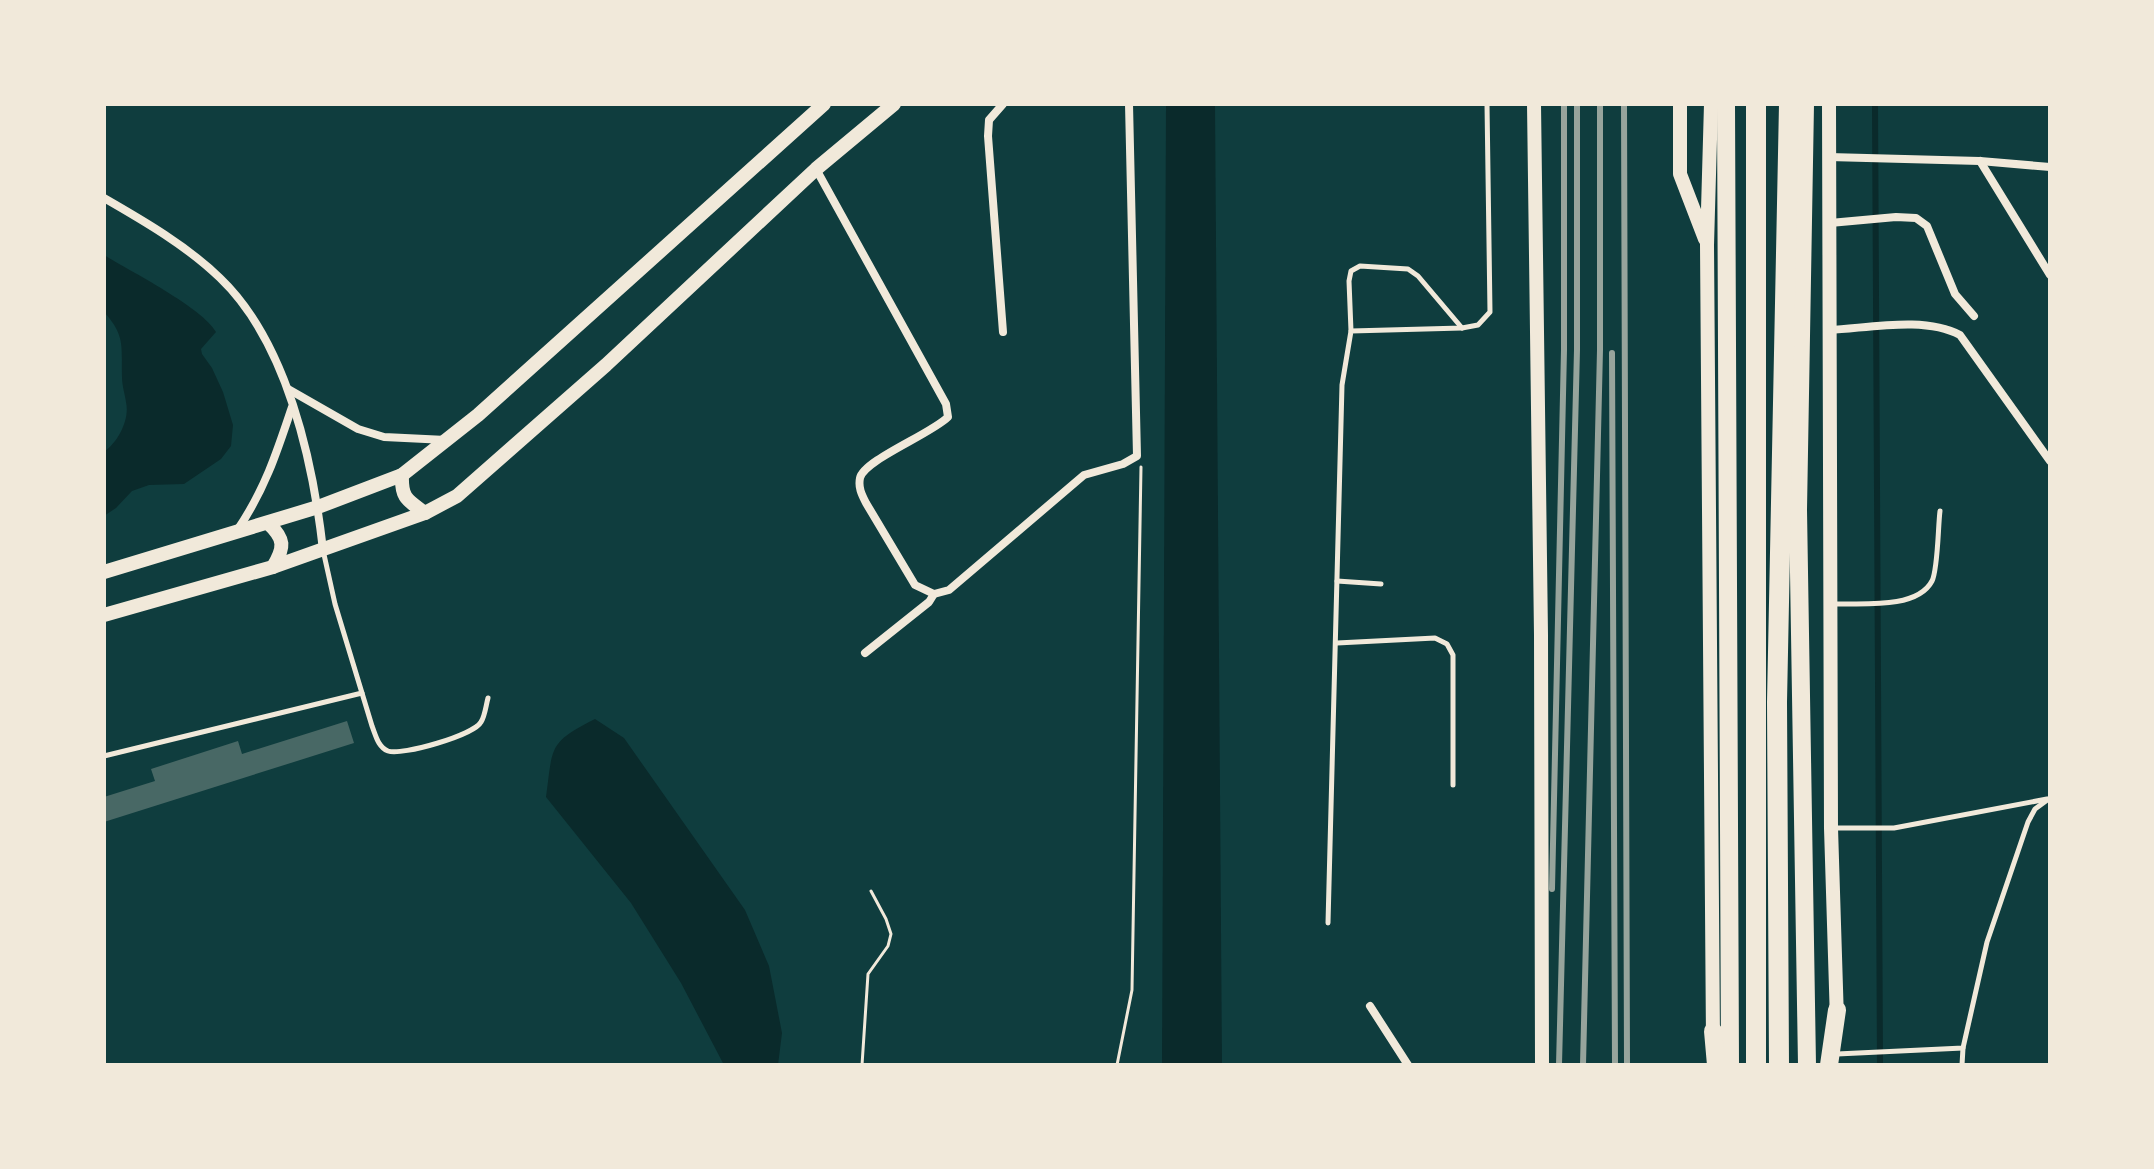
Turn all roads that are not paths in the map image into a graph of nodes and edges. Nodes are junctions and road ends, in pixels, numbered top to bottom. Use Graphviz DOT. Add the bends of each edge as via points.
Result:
graph roads {
  1 [pos="824,104"];
  2 [pos="894,104"];
  3 [pos="1003,104"];
  4 [pos="1129,104"];
  5 [pos="1487,104"];
  6 [pos="1534,104"];
  7 [pos="1680,104"];
  8 [pos="1711,104"];
  9 [pos="1726,104"];
  10 [pos="1756,104"];
  11 [pos="1789,104"];
  12 [pos="1805,104"];
  13 [pos="1829,104"];
  14 [pos="1829,157"];
  15 [pos="1980,161"];
  16 [pos="2050,167"];
  17 [pos="816,169"];
  18 [pos="104,198"];
  19 [pos="1830,223"];
  20 [pos="1707,245"];
  21 [pos="2050,275"];
  22 [pos="1974,316"];
  23 [pos="1462,328"];
  24 [pos="1830,330"];
  25 [pos="1351,331"];
  26 [pos="1003,332"];
  27 [pos="287,389"];
  28 [pos="292,405"];
  29 [pos="447,440"];
  30 [pos="2050,461"];
  31 [pos="402,475"];
  32 [pos="318,507"];
  33 [pos="1940,511"];
  34 [pos="425,513"];
  35 [pos="268,523"];
  36 [pos="236,533"];
  37 [pos="323,550"];
  38 [pos="273,567"];
  39 [pos="104,572"];
  40 [pos="1337,581"];
  41 [pos="1381,584"];
  42 [pos="934,594"];
  43 [pos="1831,604"];
  44 [pos="104,615"];
  45 [pos="1337,643"];
  46 [pos="865,653"];
  47 [pos="362,693"];
  48 [pos="488,698"];
  49 [pos="104,756"];
  50 [pos="1453,785"];
  51 [pos="2049,799"];
  52 [pos="1831,828"];
  53 [pos="1328,923"];
  54 [pos="1370,1006"];
  55 [pos="1837,1010"];
  56 [pos="1713,1031"];
  57 [pos="1963,1048"];
  58 [pos="1834,1061"];
  59 [pos="1408,1065"];
  60 [pos="1542,1065"];
  61 [pos="1715,1065"];
  62 [pos="1730,1065"];
  63 [pos="1756,1065"];
  64 [pos="1779,1065"];
  65 [pos="1807,1065"];
  66 [pos="1962,1065"];
  1 -- 29 [label="main road"];
  2 -- 17 [label="main road"];
  3 -- 26 [label="street" via="989,120 988,136"];
  4 -- 42 [label="street" via="1137,456 1084,475 949,590"];
  5 -- 23 [label="lane" via="1490,312 1478,325"];
  6 -- 60 [label="main road"];
  7 -- 20 [label="main road" via="1680,174"];
  8 -- 20 [label="main road"];
  9 -- 62 [label="highway"];
  10 -- 63 [label="highway"];
  11 -- 64 [label="highway" via="1777,702"];
  12 -- 65 [label="highway" via="1798,510"];
  13 -- 14 [label="main road"];
  14 -- 15 [label="street"];
  14 -- 19 [label="main road"];
  15 -- 16 [label="street"];
  15 -- 21 [label="street"];
  17 -- 34 [label="main road" via="488,471"];
  17 -- 42 [label="street" via="946,404 948,417 938,427 870,464 859,490 915,585"];
  18 -- 27 [label="street" via="221,279 254,318"];
  19 -- 22 [label="street" via="1916,218 1927,226 1955,294"];
  19 -- 24 [label="main road"];
  20 -- 56 [label="main road"];
  23 -- 25 [label="lane"];
  23 -- 25 [label="lane" via="1408,269 1360,266 1351,271 1349,281"];
  24 -- 30 [label="street" via="1934,326 1960,335"];
  24 -- 43 [label="main road"];
  25 -- 40 [label="lane" via="1342,385"];
  27 -- 28 [label="street"];
  27 -- 29 [label="street" via="371,433"];
  28 -- 32 [label="street"];
  28 -- 36 [label="street" via="270,473"];
  29 -- 31 [label="main road"];
  31 -- 32 [label="main road"];
  31 -- 34 [label="main road" via="408,501"];
  32 -- 35 [label="main road"];
  32 -- 37 [label="street"];
  33 -- 43 [label="lane" via="1933,580 1918,596 1893,603"];
  34 -- 37 [label="main road"];
  35 -- 36 [label="main road"];
  35 -- 38 [label="main road" via="281,541"];
  36 -- 39 [label="main road"];
  37 -- 38 [label="main road"];
  37 -- 47 [label="lane"];
  38 -- 44 [label="main road"];
  40 -- 41 [label="lane"];
  40 -- 45 [label="lane"];
  42 -- 46 [label="street"];
  43 -- 52 [label="main road"];
  45 -- 50 [label="lane" via="1435,638 1447,644 1453,655"];
  45 -- 53 [label="lane"];
  47 -- 48 [label="lane" via="378,742 398,753 473,730 481,723"];
  47 -- 49 [label="lane"];
  51 -- 52 [label="lane" via="1894,828"];
  51 -- 57 [label="lane" via="2028,822 1987,942"];
  52 -- 55 [label="main road"];
  54 -- 59 [label="street"];
  55 -- 58 [label="highway"];
  56 -- 61 [label="highway"];
  57 -- 58 [label="lane" via="1864,1053"];
  57 -- 66 [label="lane"];
}
